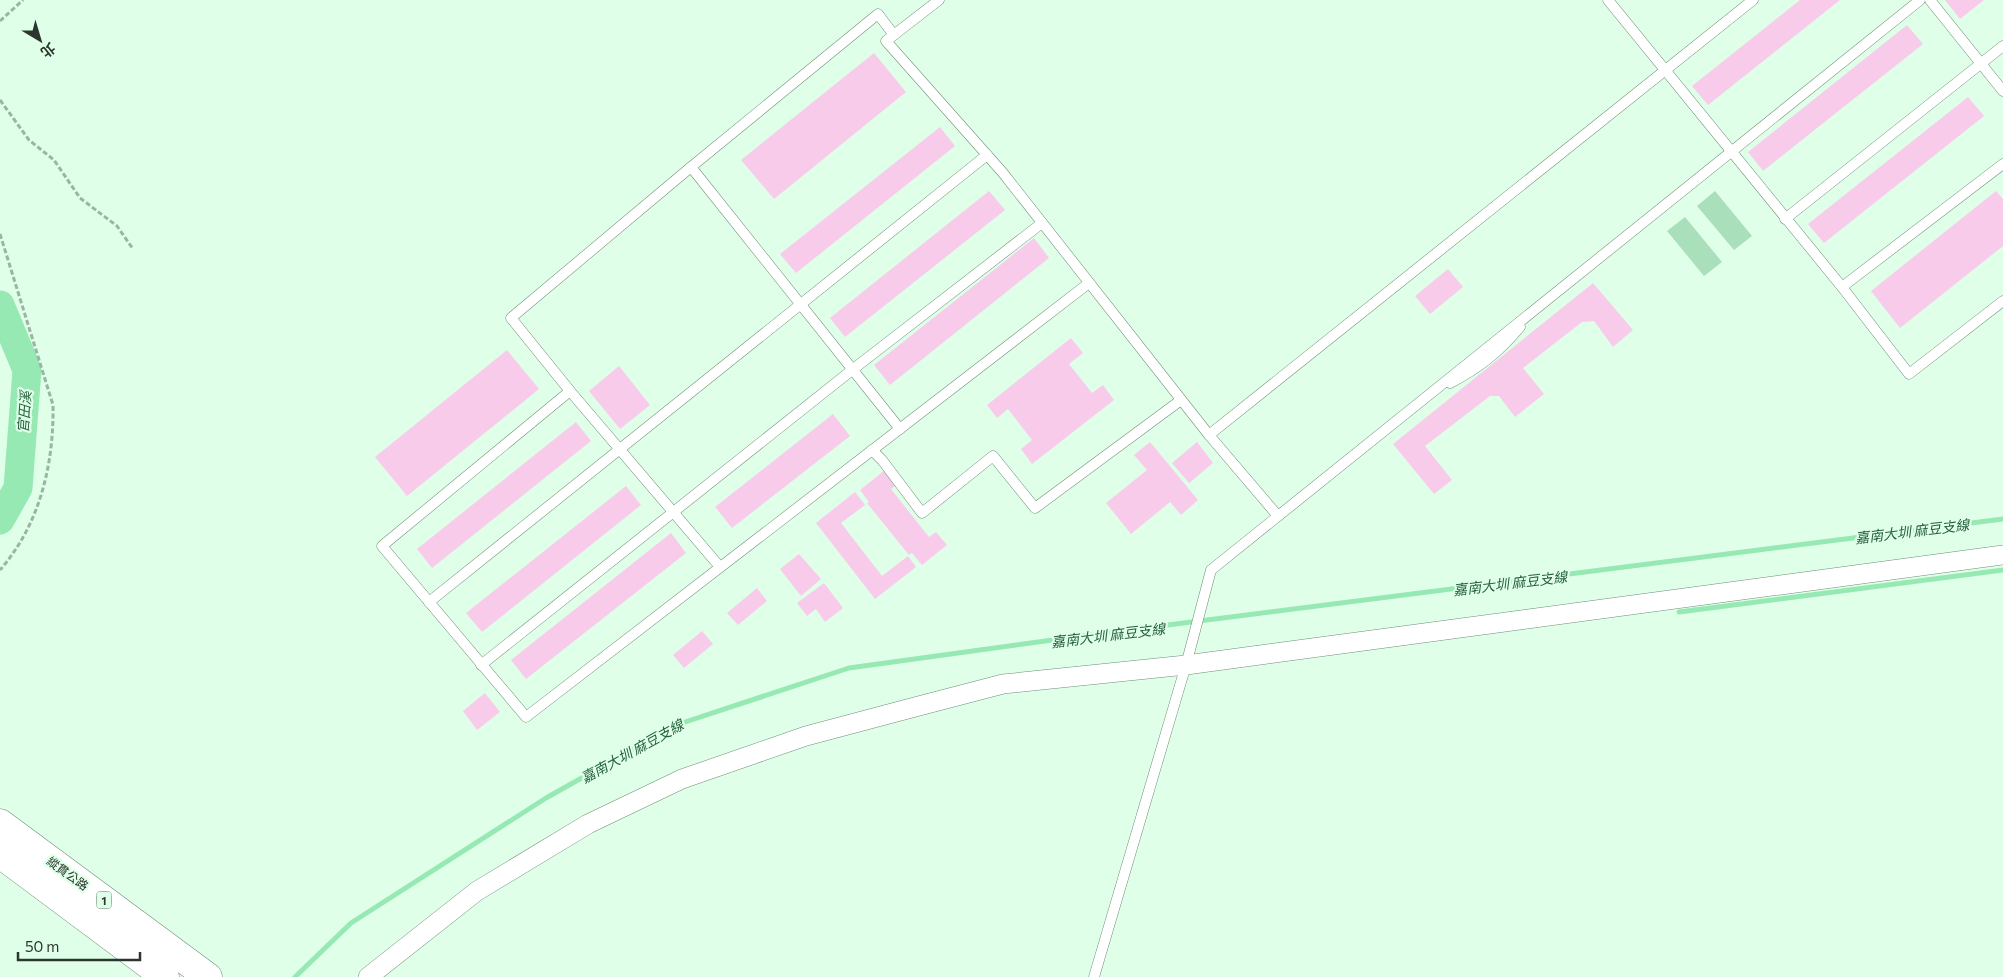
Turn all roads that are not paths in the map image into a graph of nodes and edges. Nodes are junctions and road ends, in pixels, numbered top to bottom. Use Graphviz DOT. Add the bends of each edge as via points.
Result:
graph roads {
  1 [pos="939,0"];
  2 [pos="1608,0"];
  3 [pos="1754,0"];
  4 [pos="1920,0"];
  5 [pos="1930,0"];
  6 [pos="894,35"];
  7 [pos="2003,46"];
  8 [pos="1981,64"];
  9 [pos="1666,72"];
  10 [pos="2003,91"];
  11 [pos="1730,152"];
  12 [pos="987,155"];
  13 [pos="2003,164"];
  14 [pos="691,166"];
  15 [pos="1785,219"];
  16 [pos="1042,223"];
  17 [pos="1089,283"];
  18 [pos="1842,287"];
  19 [pos="2003,301"];
  20 [pos="800,304"];
  21 [pos="852,370"];
  22 [pos="570,391"];
  23 [pos="1181,400"];
  24 [pos="900,429"];
  25 [pos="1209,435"];
  26 [pos="620,450"];
  27 [pos="872,450"];
  28 [pos="673,512"];
  29 [pos="1278,516"];
  30 [pos="2003,556"];
  31 [pos="720,567"];
  32 [pos="429,602"];
  33 [pos="481,664"];
  34 [pos="1186,665"];
  35 [pos="0,823"];
  36 [pos="0,854"];
  37 [pos="165,977"];
  38 [pos="208,977"];
  39 [pos="368,977"];
  40 [pos="1094,977"];
  1 -- 6 [label="lane"];
  2 -- 9 [label="lane"];
  3 -- 9 [label="lane"];
  4 -- 11 [label="lane"];
  5 -- 8 [label="lane"];
  6 -- 12 [label="lane" via="886,41"];
  6 -- 14 [label="lane" via="878,14"];
  7 -- 8 [label="lane"];
  8 -- 10 [label="lane"];
  8 -- 15 [label="lane"];
  9 -- 11 [label="lane"];
  9 -- 25 [label="lane"];
  11 -- 15 [label="lane"];
  11 -- 29 [label="lane"];
  12 -- 16 [label="lane"];
  12 -- 20 [label="lane"];
  13 -- 18 [label="lane"];
  14 -- 20 [label="lane"];
  14 -- 22 [label="lane" via="511,318"];
  15 -- 18 [label="lane"];
  16 -- 17 [label="lane"];
  16 -- 21 [label="lane"];
  17 -- 23 [label="lane"];
  17 -- 24 [label="lane"];
  18 -- 19 [label="lane" via="1909,374"];
  20 -- 21 [label="lane"];
  20 -- 26 [label="lane"];
  21 -- 24 [label="lane"];
  21 -- 28 [label="lane"];
  22 -- 26 [label="lane"];
  22 -- 32 [label="lane" via="382,546"];
  23 -- 25 [label="lane"];
  23 -- 27 [label="lane" via="1035,508 993,456 922,513"];
  24 -- 27 [label="lane"];
  25 -- 29 [label="lane"];
  26 -- 28 [label="lane"];
  26 -- 32 [label="lane"];
  27 -- 31 [label="lane"];
  28 -- 31 [label="lane"];
  28 -- 33 [label="lane"];
  29 -- 34 [label="lane" via="1210,570"];
  30 -- 34 [label="street"];
  31 -- 33 [label="lane" via="526,717"];
  32 -- 33 [label="lane"];
  34 -- 39 [label="street" via="1003,684 806,736 682,779 588,824 477,891"];
  34 -- 40 [label="lane"];
  35 -- 38 [label="main road, 縱貫公路 / 1"];
  36 -- 37 [label="main road, 縱貫公路 / 1"];
}
